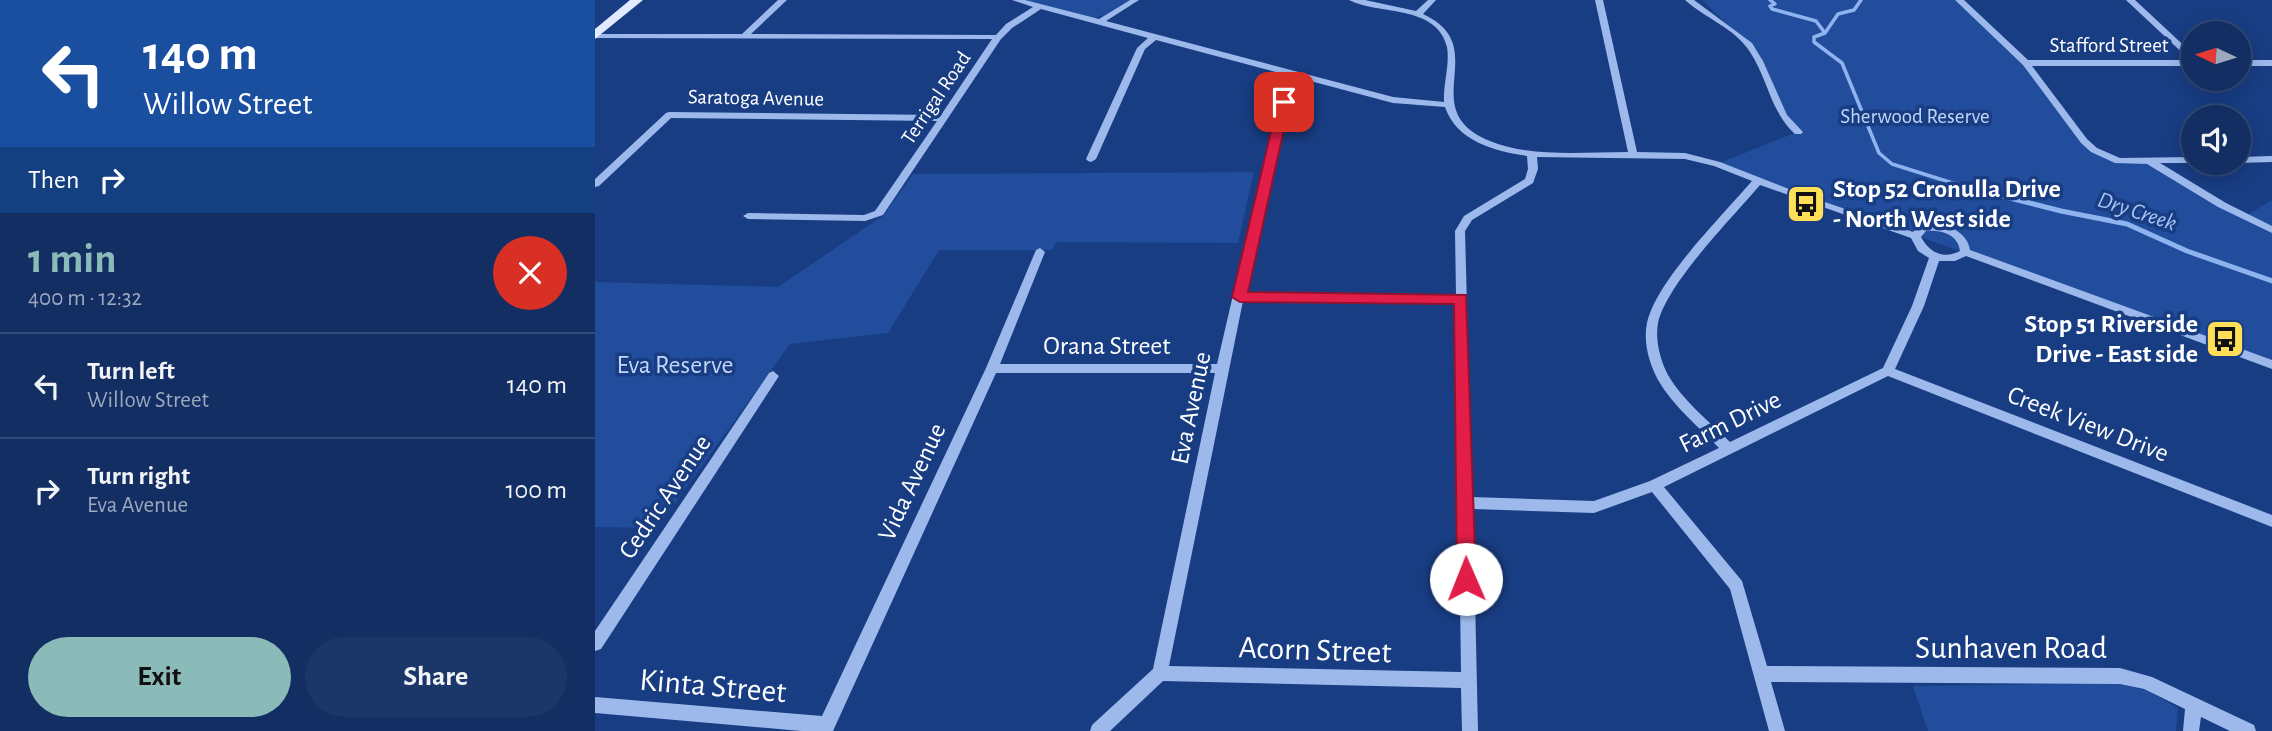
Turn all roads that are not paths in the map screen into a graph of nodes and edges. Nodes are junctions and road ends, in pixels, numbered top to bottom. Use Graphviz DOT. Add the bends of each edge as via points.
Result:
graph roads {
  1 [pos="620,0"];
  2 [pos="637,0"];
  3 [pos="783,0"];
  4 [pos="1016,0"];
  5 [pos="1135,0"];
  6 [pos="1353,0"];
  7 [pos="1432,0"];
  8 [pos="1599,0"];
  9 [pos="1689,0"];
  10 [pos="1959,0"];
  11 [pos="2130,0"];
  12 [pos="1040,6"];
  13 [pos="1418,15"];
  14 [pos="595,22"];
  15 [pos="1100,22"];
  16 [pos="745,35"];
  17 [pos="595,36"];
  18 [pos="1155,36"];
  19 [pos="998,37"];
  20 [pos="2181,49"];
  21 [pos="2181,61"];
  22 [pos="2026,63"];
  23 [pos="2251,63"];
  24 [pos="2272,63"];
  25 [pos="1298,75"];
  26 [pos="1449,105"];
  27 [pos="943,118"];
  28 [pos="1798,132"];
  29 [pos="1532,154"];
  30 [pos="1633,155"];
  31 [pos="1091,159"];
  32 [pos="2272,159"];
  33 [pos="2147,160"];
  34 [pos="2181,160"];
  35 [pos="2251,160"];
  36 [pos="1759,180"];
  37 [pos="595,184"];
  38 [pos="748,216"];
  39 [pos="870,218"];
  40 [pos="2272,230"];
  41 [pos="1915,236"];
  42 [pos="1040,252"];
  43 [pos="1965,252"];
  44 [pos="1935,256"];
  45 [pos="1240,297"];
  46 [pos="1461,299"];
  47 [pos="2272,365"];
  48 [pos="992,368"];
  49 [pos="1222,369"];
  50 [pos="1888,370"];
  51 [pos="773,376"];
  52 [pos="1728,447"];
  53 [pos="1654,485"];
  54 [pos="1465,503"];
  55 [pos="2272,521"];
  56 [pos="595,644"];
  57 [pos="1160,673"];
  58 [pos="1763,674"];
  59 [pos="1469,680"];
  60 [pos="595,705"];
  61 [pos="2194,705"];
  62 [pos="826,728"];
  63 [pos="1098,731"];
  64 [pos="1470,731"];
  65 [pos="1777,731"];
  66 [pos="2191,731"];
  67 [pos="2248,731"];
  1 -- 14 [label="main road"];
  2 -- 17 [label="main road"];
  3 -- 16 [label="street"];
  4 -- 12 [label="street"];
  5 -- 15 [label="street"];
  6 -- 13 [label="street"];
  7 -- 13 [label="street"];
  8 -- 30 [label="street"];
  9 -- 28 [label="street" via="1752,48 1790,126"];
  10 -- 22 [label="street"];
  11 -- 20 [label="street"];
  12 -- 15 [label="street"];
  12 -- 19 [label="street, Terrigal Road"];
  13 -- 26 [label="street" via="1439,28 1451,45"];
  15 -- 18 [label="street"];
  16 -- 17 [label="street"];
  16 -- 19 [label="street"];
  18 -- 25 [label="street"];
  18 -- 31 [label="street" via="1141,48"];
  19 -- 27 [label="street, Terrigal Road"];
  21 -- 22 [label="street, Stafford Street"];
  22 -- 33 [label="street" via="2094,150 2118,161"];
  23 -- 24 [label="street"];
  25 -- 26 [label="street" via="1393,100"];
  25 -- 45 [label="street, Eva Avenue" via="1290,80 1278,123"];
  26 -- 29 [label="street" via="1460,128 1473,137"];
  27 -- 37 [label="street, Saratoga Avenue" via="669,115"];
  27 -- 39 [label="street, Terrigal Road" via="886,203"];
  29 -- 30 [label="street"];
  29 -- 46 [label="street" via="1529,181 1468,218 1459,231"];
  30 -- 36 [label="street" via="1685,156"];
  32 -- 35 [label="street"];
  33 -- 34 [label="street"];
  33 -- 40 [label="street"];
  36 -- 41 [label="street"];
  36 -- 52 [label="street" via="1714,231 1653,319 1656,360 1669,386"];
  38 -- 39 [label="street"];
  41 -- 43 [label="street" via="1923,228 1941,228 1963,241"];
  41 -- 44 [label="street" via="1922,249"];
  42 -- 48 [label="street, Vida Avenue"];
  43 -- 44 [label="street" via="1957,258"];
  43 -- 47 [label="street"];
  44 -- 50 [label="street"];
  45 -- 46 [label="street"];
  45 -- 49 [label="street, Eva Avenue"];
  46 -- 54 [label="street"];
  48 -- 49 [label="street, Orana Street"];
  48 -- 62 [label="street, Vida Avenue"];
  49 -- 57 [label="street, Eva Avenue"];
  50 -- 52 [label="street, Farm Drive"];
  50 -- 55 [label="street, Creek View Drive"];
  51 -- 56 [label="street, Cedric Avenue"];
  52 -- 53 [label="street, Farm Drive"];
  53 -- 54 [label="street, Farm Drive" via="1594,507"];
  53 -- 58 [label="street" via="1737,586"];
  54 -- 59 [label="street"];
  57 -- 59 [label="street, Acorn Street"];
  57 -- 63 [label="street"];
  58 -- 61 [label="street, Sunhaven Road" via="2120,676 2146,682"];
  58 -- 65 [label="street"];
  59 -- 64 [label="street"];
  60 -- 62 [label="street, Kinta Street"];
  61 -- 66 [label="street"];
  61 -- 67 [label="street, Sunhaven Road"];
}
